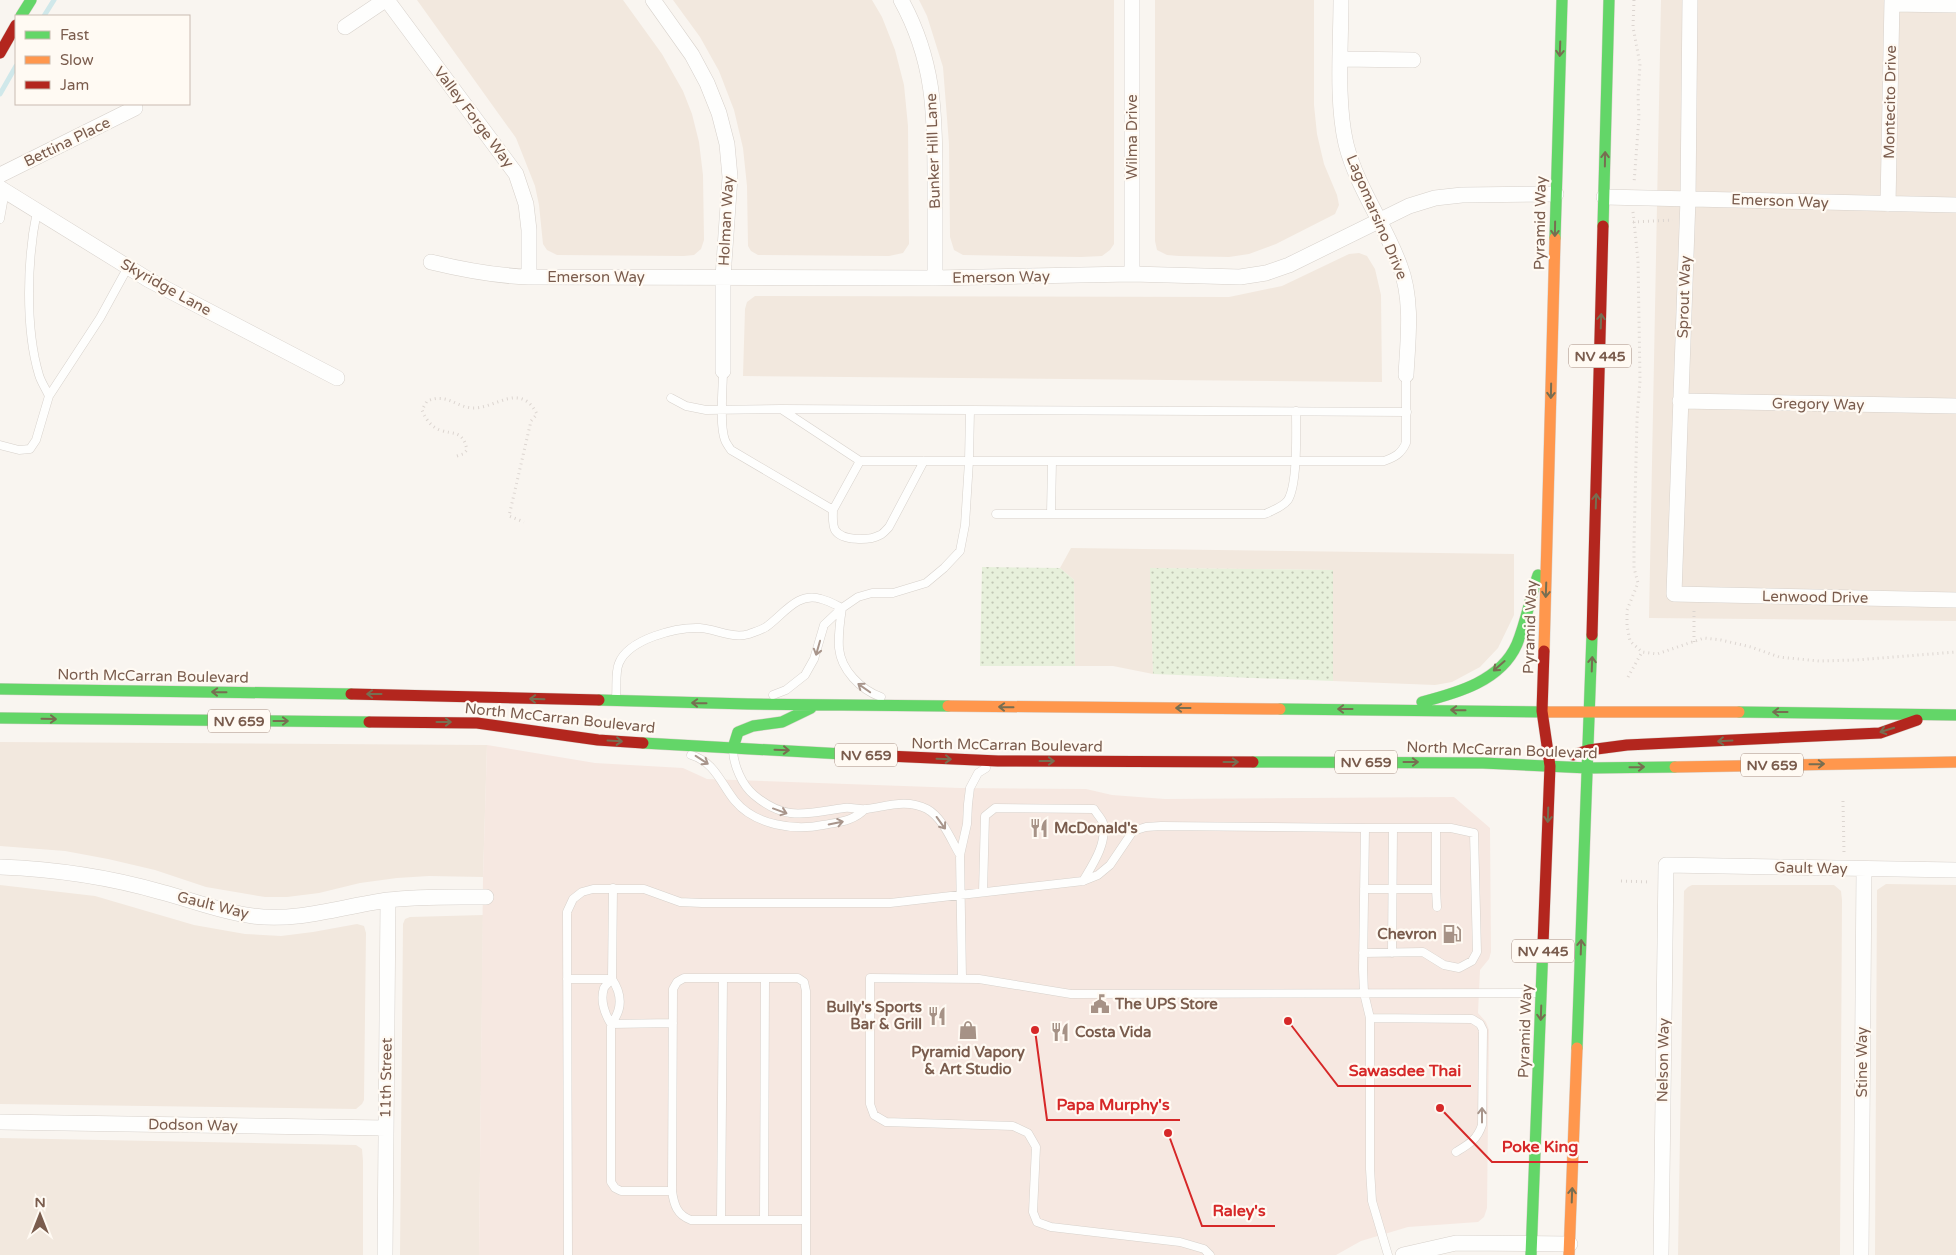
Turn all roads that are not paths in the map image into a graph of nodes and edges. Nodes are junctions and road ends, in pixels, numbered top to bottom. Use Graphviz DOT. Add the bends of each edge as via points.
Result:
graph roads {
  1 [pos="31,0"];
  2 [pos="386,0"];
  3 [pos="653,0"];
  4 [pos="901,0"];
  5 [pos="1132,0"];
  6 [pos="1341,0"];
  7 [pos="1562,0"];
  8 [pos="1609,0"];
  9 [pos="1690,0"];
  10 [pos="1892,2"];
  11 [pos="1956,5"];
  12 [pos="22,15"];
  13 [pos="15,27"];
  14 [pos="345,27"];
  15 [pos="0,53"];
  16 [pos="1341,59"];
  17 [pos="1413,60"];
  18 [pos="135,108"];
  19 [pos="0,175"];
  20 [pos="3,190"];
  21 [pos="1556,194"];
  22 [pos="1604,197"];
  23 [pos="1688,199"];
  24 [pos="1888,204"];
  25 [pos="1956,205"];
  26 [pos="37,211"];
  27 [pos="0,219"];
  28 [pos="1378,220"];
  29 [pos="431,262"];
  30 [pos="128,267"];
  31 [pos="1132,274"];
  32 [pos="529,277"];
  33 [pos="723,277"];
  34 [pos="935,278"];
  35 [pos="723,371"];
  36 [pos="1406,375"];
  37 [pos="337,378"];
  38 [pos="49,396"];
  39 [pos="671,398"];
  40 [pos="1680,401"];
  41 [pos="1956,406"];
  42 [pos="723,409"];
  43 [pos="781,409"];
  44 [pos="970,410"];
  45 [pos="1296,411"];
  46 [pos="1407,412"];
  47 [pos="0,445"];
  48 [pos="860,461"];
  49 [pos="924,461"];
  50 [pos="969,461"];
  51 [pos="1052,461"];
  52 [pos="1295,462"];
  53 [pos="833,510"];
  54 [pos="996,514"];
  55 [pos="1051,514"];
  56 [pos="1548,541"];
  57 [pos="1674,594"];
  58 [pos="1956,600"];
  59 [pos="842,608"];
  60 [pos="0,689"];
  61 [pos="615,702"];
  62 [pos="748,704"];
  63 [pos="818,704"];
  64 [pos="909,706"];
  65 [pos="1394,710"];
  66 [pos="1542,711"];
  67 [pos="1590,712"];
  68 [pos="1934,715"];
  69 [pos="1956,715"];
  70 [pos="0,718"];
  71 [pos="656,743"];
  72 [pos="733,748"];
  73 [pos="1589,750"];
  74 [pos="998,761"];
  75 [pos="1956,762"];
  76 [pos="1550,766"];
  77 [pos="1588,768"];
  78 [pos="865,809"];
  79 [pos="1365,828"];
  80 [pos="1393,828"];
  81 [pos="1436,828"];
  82 [pos="960,855"];
  83 [pos="1666,865"];
  84 [pos="0,867"];
  85 [pos="1864,869"];
  86 [pos="1956,870"];
  87 [pos="1083,881"];
  88 [pos="613,888"];
  89 [pos="1392,889"];
  90 [pos="1436,889"];
  91 [pos="1364,890"];
  92 [pos="983,892"];
  93 [pos="961,894"];
  94 [pos="486,898"];
  95 [pos="388,900"];
  96 [pos="1437,907"];
  97 [pos="1363,953"];
  98 [pos="1392,953"];
  99 [pos="723,978"];
  100 [pos="765,978"];
  101 [pos="567,979"];
  102 [pos="612,979"];
  103 [pos="962,979"];
  104 [pos="1364,993"];
  105 [pos="1542,993"];
  106 [pos="1370,1018"];
  107 [pos="673,1023"];
  108 [pos="610,1024"];
  109 [pos="0,1122"];
  110 [pos="386,1128"];
  111 [pos="1456,1152"];
  112 [pos="672,1191"];
  113 [pos="721,1220"];
  114 [pos="764,1220"];
  115 [pos="806,1220"];
  116 [pos="1531,1249"];
  117 [pos="1570,1249"];
  118 [pos="385,1255"];
  119 [pos="568,1255"];
  120 [pos="806,1255"];
  121 [pos="1210,1255"];
  122 [pos="1388,1255"];
  123 [pos="1403,1255"];
  124 [pos="1661,1255"];
  125 [pos="1861,1255"];
  1 -- 12 [label="main road"];
  2 -- 14 [label="street"];
  2 -- 32 [label="street, Valley Forge Way" via="516,174 526,204"];
  3 -- 33 [label="street, Holman Way" via="707,82 727,144 730,177"];
  4 -- 34 [label="street, Bunker Hill Lane" via="921,47 935,118"];
  5 -- 31 [label="street, Wilma Drive"];
  6 -- 16 [label="street, Lagomarsino Drive"];
  7 -- 21 [label="main road, Pyramid Way / NV 445, one-way"];
  22 -- 8 [label="main road, NV 445, one-way"];
  9 -- 23 [label="street, Sprout Way"];
  10 -- 11 [label="street"];
  10 -- 24 [label="street, Montecito Drive"];
  13 -- 15 [label="main road"];
  16 -- 17 [label="street"];
  16 -- 28 [label="street, Lagomarsino Drive" via="1341,115 1346,144"];
  18 -- 19 [label="street, Bettina Place"];
  20 -- 26 [label="street, Skyridge Lane"];
  20 -- 27 [label="lane"];
  21 -- 28 [label="street, Emerson Way" via="1435,198"];
  21 -- 56 [label="main road, Pyramid Way / NV 445, one-way"];
  22 -- 23 [label="street, Emerson Way"];
  67 -- 22 [label="main road, NV 445, one-way"];
  23 -- 24 [label="street, Emerson Way"];
  23 -- 40 [label="street, Sprout Way"];
  24 -- 25 [label="street, Emerson Way"];
  26 -- 30 [label="street, Skyridge Lane"];
  26 -- 38 [label="lane" via="30,262 30,331 39,377"];
  28 -- 31 [label="street, Emerson Way" via="1266,273 1240,278"];
  28 -- 36 [label="street, Lagomarsino Drive" via="1400,265 1407,288"];
  29 -- 32 [label="street, Emerson Way" via="465,271"];
  30 -- 37 [label="street, Skyridge Lane"];
  30 -- 38 [label="lane" via="100,318"];
  31 -- 34 [label="street, Emerson Way"];
  32 -- 33 [label="street, Emerson Way"];
  33 -- 34 [label="street, Emerson Way"];
  33 -- 35 [label="street, Holman Way"];
  35 -- 42 [label="lane"];
  36 -- 46 [label="lane"];
  38 -- 47 [label="lane" via="36,440 30,449 18,450"];
  39 -- 42 [label="lane" via="686,406"];
  40 -- 41 [label="street, Gregory Way"];
  40 -- 57 [label="street, Sprout Way"];
  42 -- 43 [label="lane"];
  42 -- 53 [label="lane" via="724,439 731,450"];
  43 -- 44 [label="lane"];
  43 -- 48 [label="lane"];
  44 -- 45 [label="lane"];
  44 -- 50 [label="lane"];
  45 -- 46 [label="lane"];
  45 -- 52 [label="lane"];
  46 -- 52 [label="lane" via="1406,443 1396,457 1384,461"];
  48 -- 49 [label="lane"];
  48 -- 53 [label="lane"];
  49 -- 50 [label="lane"];
  49 -- 53 [label="lane" via="881,535 873,538 843,537 833,523"];
  50 -- 51 [label="lane"];
  50 -- 59 [label="lane" via="960,551 926,583 893,593 858,597"];
  51 -- 52 [label="lane"];
  51 -- 55 [label="lane"];
  52 -- 55 [label="lane" via="1288,499 1279,508 1265,514"];
  54 -- 55 [label="lane"];
  56 -- 65 [label="main road, one-way" via="1516,647 1508,658 1472,687"];
  56 -- 66 [label="main road, Pyramid Way / NV 445, one-way"];
  57 -- 58 [label="street, Lenwood Drive"];
  59 -- 61 [label="lane" via="820,598 808,597 796,602 766,627 747,635 734,636 701,628 641,641 624,654 618,664"];
  59 -- 62 [label="lane, one-way" via="824,625 814,659 805,675 786,690"];
  64 -- 59 [label="lane, one-way" via="860,686 848,672 839,650"];
  61 -- 60 [label="main road, North McCarran Boulevard / NV 659, one-way" via="386,694"];
  62 -- 61 [label="main road, North McCarran Boulevard / NV 659, one-way"];
  62 -- 63 [label="main road, North McCarran Boulevard / NV 659"];
  63 -- 64 [label="main road, North McCarran Boulevard / NV 659"];
  63 -- 72 [label="main road" via="778,723 750,726 738,732"];
  65 -- 64 [label="main road, North McCarran Boulevard / NV 659, one-way"];
  66 -- 65 [label="main road, North McCarran Boulevard / NV 659, one-way"];
  66 -- 67 [label="main road, North McCarran Boulevard / NV 659"];
  66 -- 76 [label="main road, Pyramid Way / NV 445"];
  68 -- 67 [label="main road, North McCarran Boulevard / NV 659, one-way"];
  67 -- 73 [label="main road, NV 445"];
  68 -- 69 [label="main road, North McCarran Boulevard / NV 659"];
  68 -- 73 [label="main road, one-way" via="1880,733 1627,745"];
  70 -- 71 [label="main road, North McCarran Boulevard / NV 659, one-way" via="477,723 598,740"];
  71 -- 72 [label="main road, North McCarran Boulevard / NV 659"];
  71 -- 78 [label="lane, one-way" via="698,757 722,778 736,801 751,814 775,824 797,828 817,826 848,820 859,816"];
  72 -- 74 [label="main road, North McCarran Boulevard / NV 659, one-way"];
  72 -- 78 [label="lane, one-way" via="738,772 749,791 767,806 790,814"];
  73 -- 76 [label="main road"];
  73 -- 77 [label="main road, NV 445"];
  74 -- 76 [label="main road, North McCarran Boulevard / NV 659, one-way"];
  74 -- 82 [label="lane" via="978,773 970,788"];
  77 -- 75 [label="main road, North McCarran Boulevard / NV 659, one-way"];
  76 -- 77 [label="main road, North McCarran Boulevard / NV 659"];
  76 -- 105 [label="main road, Pyramid Way / NV 445, one-way"];
  117 -- 77 [label="main road, NV 445, one-way"];
  78 -- 82 [label="lane, one-way" via="913,804 928,810 941,821"];
  79 -- 80 [label="lane"];
  79 -- 87 [label="lane" via="1146,827 1133,831 1110,865"];
  79 -- 91 [label="lane"];
  80 -- 81 [label="lane"];
  80 -- 89 [label="lane"];
  81 -- 90 [label="lane"];
  81 -- 98 [label="lane" via="1474,833 1477,952 1472,961 1460,968 1444,965 1423,952"];
  82 -- 93 [label="lane"];
  83 -- 85 [label="street, Gault Way"];
  83 -- 124 [label="street, Nelson Way"];
  84 -- 95 [label="street, Gault Way" via="71,873 116,881 223,911 254,916 313,914"];
  85 -- 86 [label="street, Gault Way"];
  85 -- 125 [label="street, Stine Way"];
  87 -- 92 [label="lane"];
  87 -- 92 [label="lane" via="1102,840 1103,822 1094,810 995,808 985,816"];
  88 -- 93 [label="lane" via="644,890 680,902 702,903 890,903"];
  88 -- 101 [label="lane" via="592,889 573,899 567,912"];
  88 -- 102 [label="lane"];
  89 -- 90 [label="lane"];
  89 -- 91 [label="lane"];
  89 -- 98 [label="lane"];
  90 -- 96 [label="lane"];
  91 -- 97 [label="lane"];
  92 -- 93 [label="lane"];
  93 -- 103 [label="lane"];
  94 -- 95 [label="street, Gault Way"];
  95 -- 110 [label="street, 11th Street"];
  97 -- 98 [label="lane"];
  97 -- 104 [label="lane"];
  99 -- 100 [label="lane"];
  99 -- 107 [label="lane" via="684,978 677,982 673,989"];
  99 -- 113 [label="lane"];
  100 -- 114 [label="lane"];
  100 -- 115 [label="lane" via="798,978 804,982 806,991"];
  101 -- 102 [label="lane"];
  101 -- 119 [label="lane"];
  102 -- 108 [label="lane" via="604,989 603,1005"];
  102 -- 108 [label="lane" via="619,989 620,998 618,1015"];
  103 -- 104 [label="lane" via="1071,994"];
  103 -- 121 [label="lane" via="870,978 870,1104 874,1115 886,1122 1013,1126 1028,1133 1036,1147 1033,1212 1037,1222 1051,1227 1180,1242"];
  104 -- 105 [label="lane"];
  104 -- 106 [label="lane"];
  105 -- 116 [label="main road, Pyramid Way / NV 445, one-way"];
  111 -- 106 [label="lane, one-way" via="1478,1136 1482,1125 1483,1030 1480,1024 1472,1019"];
  106 -- 122 [label="lane" via="1372,1201"];
  107 -- 108 [label="lane"];
  107 -- 112 [label="lane"];
  108 -- 112 [label="lane" via="611,1182 620,1191"];
  109 -- 110 [label="street, Dodson Way"];
  110 -- 118 [label="street, 11th Street"];
  112 -- 113 [label="lane" via="674,1204 683,1217"];
  113 -- 114 [label="lane"];
  114 -- 115 [label="lane"];
  115 -- 120 [label="lane"];
  116 -- 117 [label="street"];
  116 -- 123 [label="street" via="1456,1243"];
}
